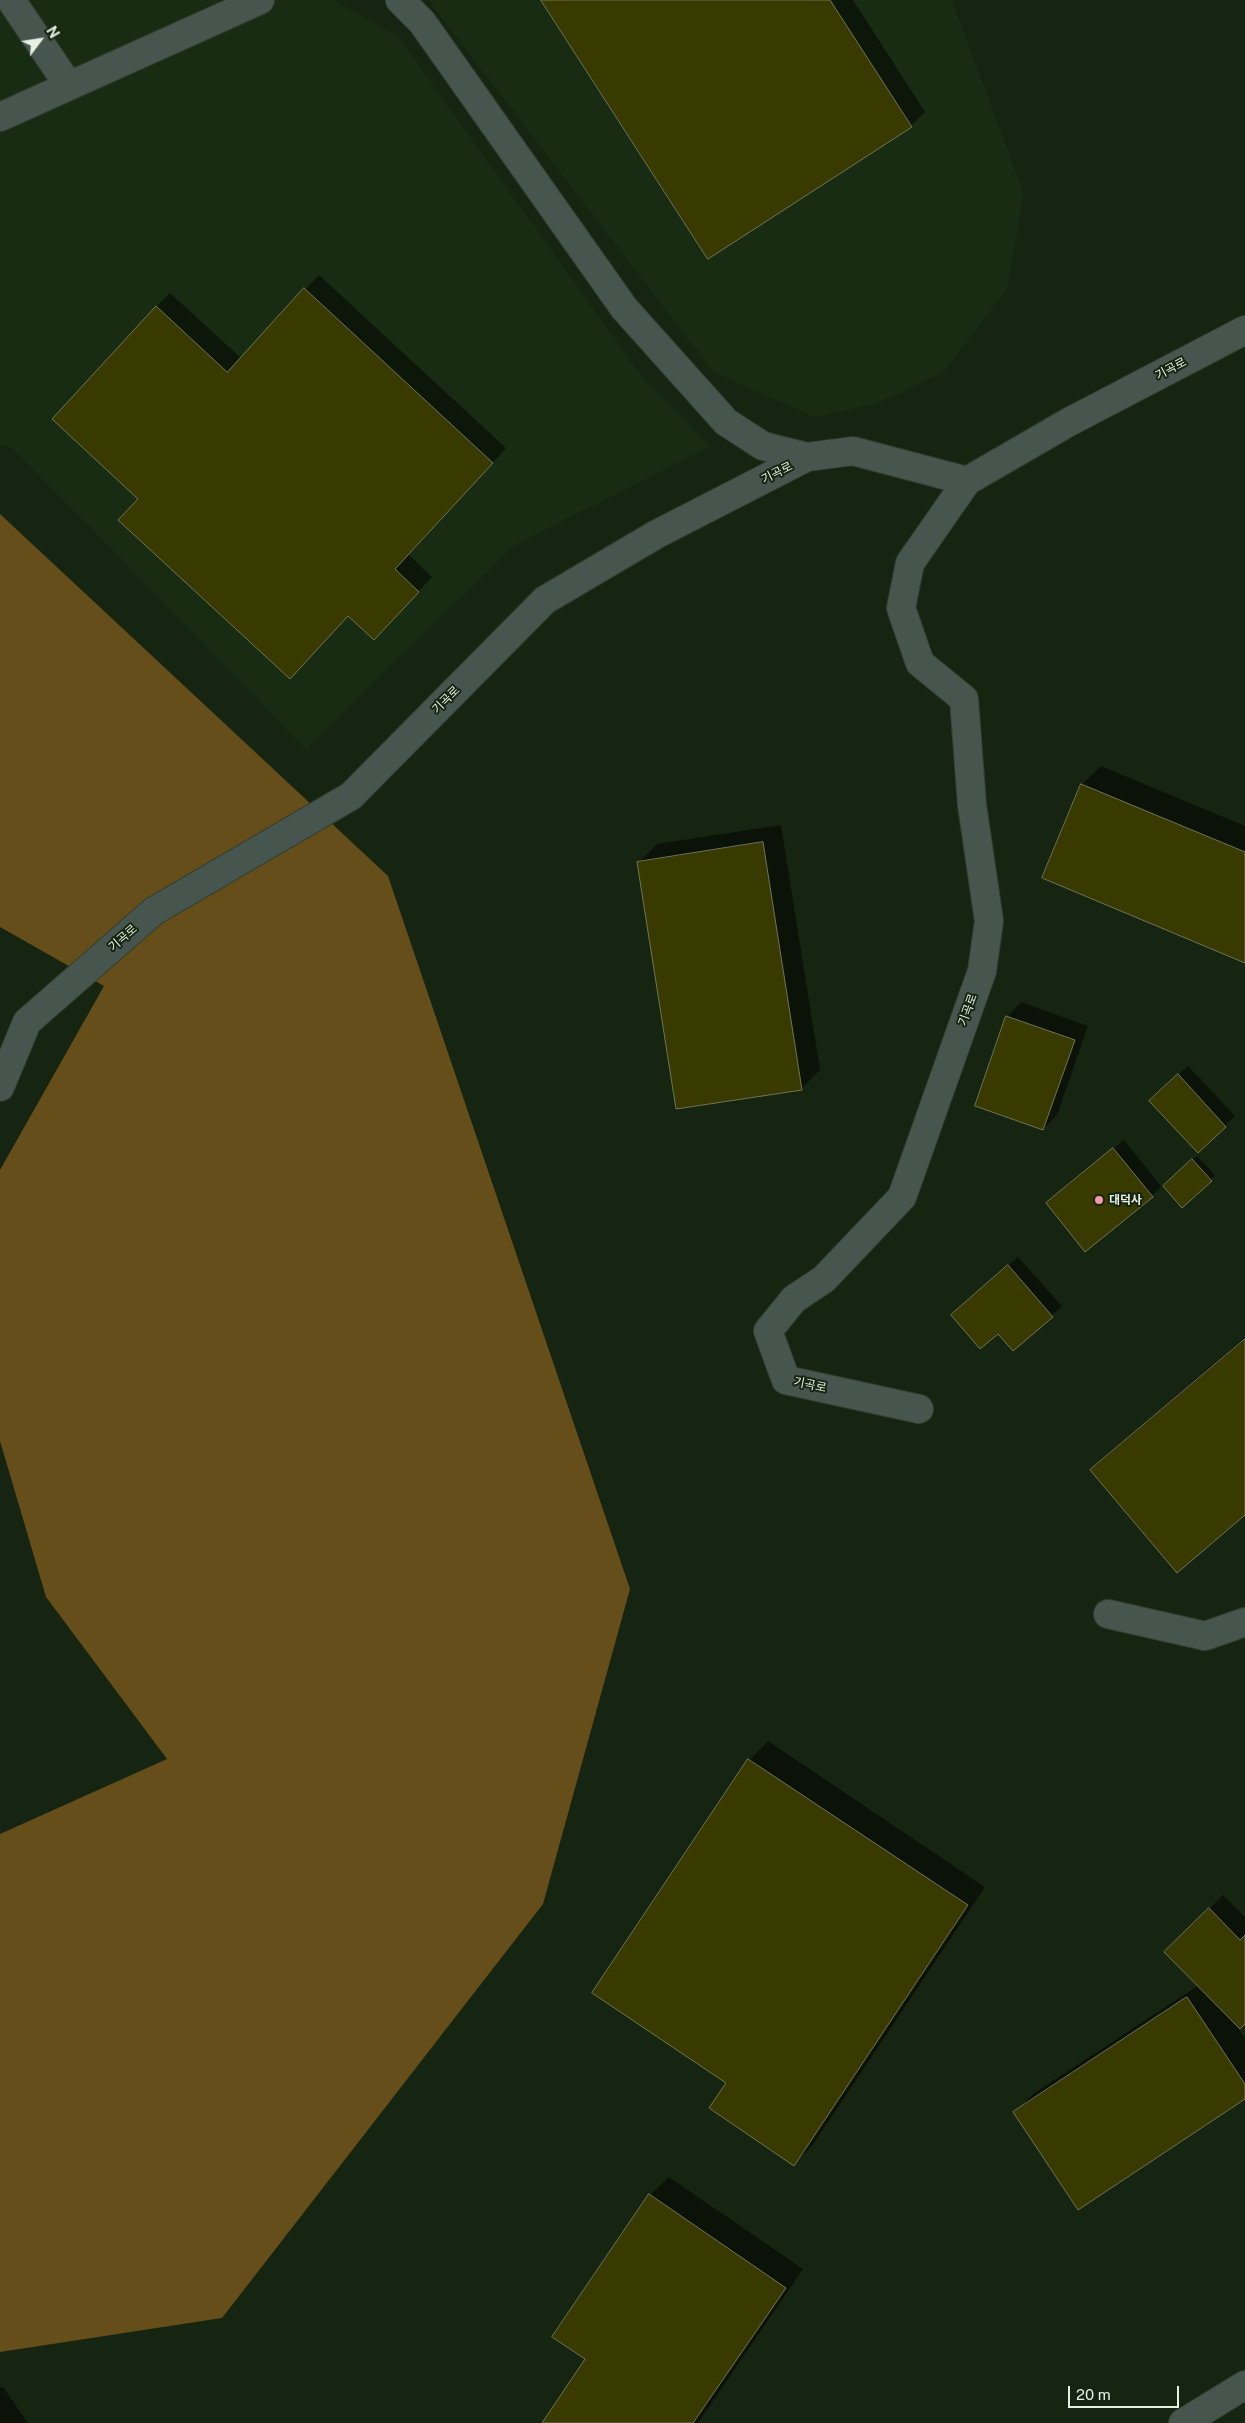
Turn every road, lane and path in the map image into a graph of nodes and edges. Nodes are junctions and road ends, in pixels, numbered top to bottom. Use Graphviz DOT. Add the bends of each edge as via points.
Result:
graph roads {
  1 [pos="11,0"];
  2 [pos="260,0"];
  3 [pos="400,0"];
  4 [pos="69,86"];
  5 [pos="0,116"];
  6 [pos="1245,330"];
  7 [pos="807,457"];
  8 [pos="967,481"];
  9 [pos="0,1087"];
  10 [pos="919,1409"];
  11 [pos="1108,1614"];
  12 [pos="1245,1622"];
  13 [pos="1245,2385"];
  14 [pos="1183,2423"];
  1 -- 4 [label="street"];
  2 -- 4 [label="street"];
  3 -- 7 [label="street" via="422,22 624,308 726,422 763,446"];
  4 -- 5 [label="street"];
  6 -- 8 [label="street, 기곡로" via="1069,422"];
  7 -- 8 [label="street, 기곡로" via="853,451"];
  7 -- 9 [label="street, 기곡로" via="657,534 545,600 351,796 154,911 27,1022"];
  8 -- 10 [label="street, 기곡로" via="910,563 901,608 920,663 964,699 972,805 990,921 982,971 902,1197 824,1279 794,1299 768,1331 786,1380"];
  11 -- 12 [label="street" via="1205,1636"];
  13 -- 14 [label="street"];
}
